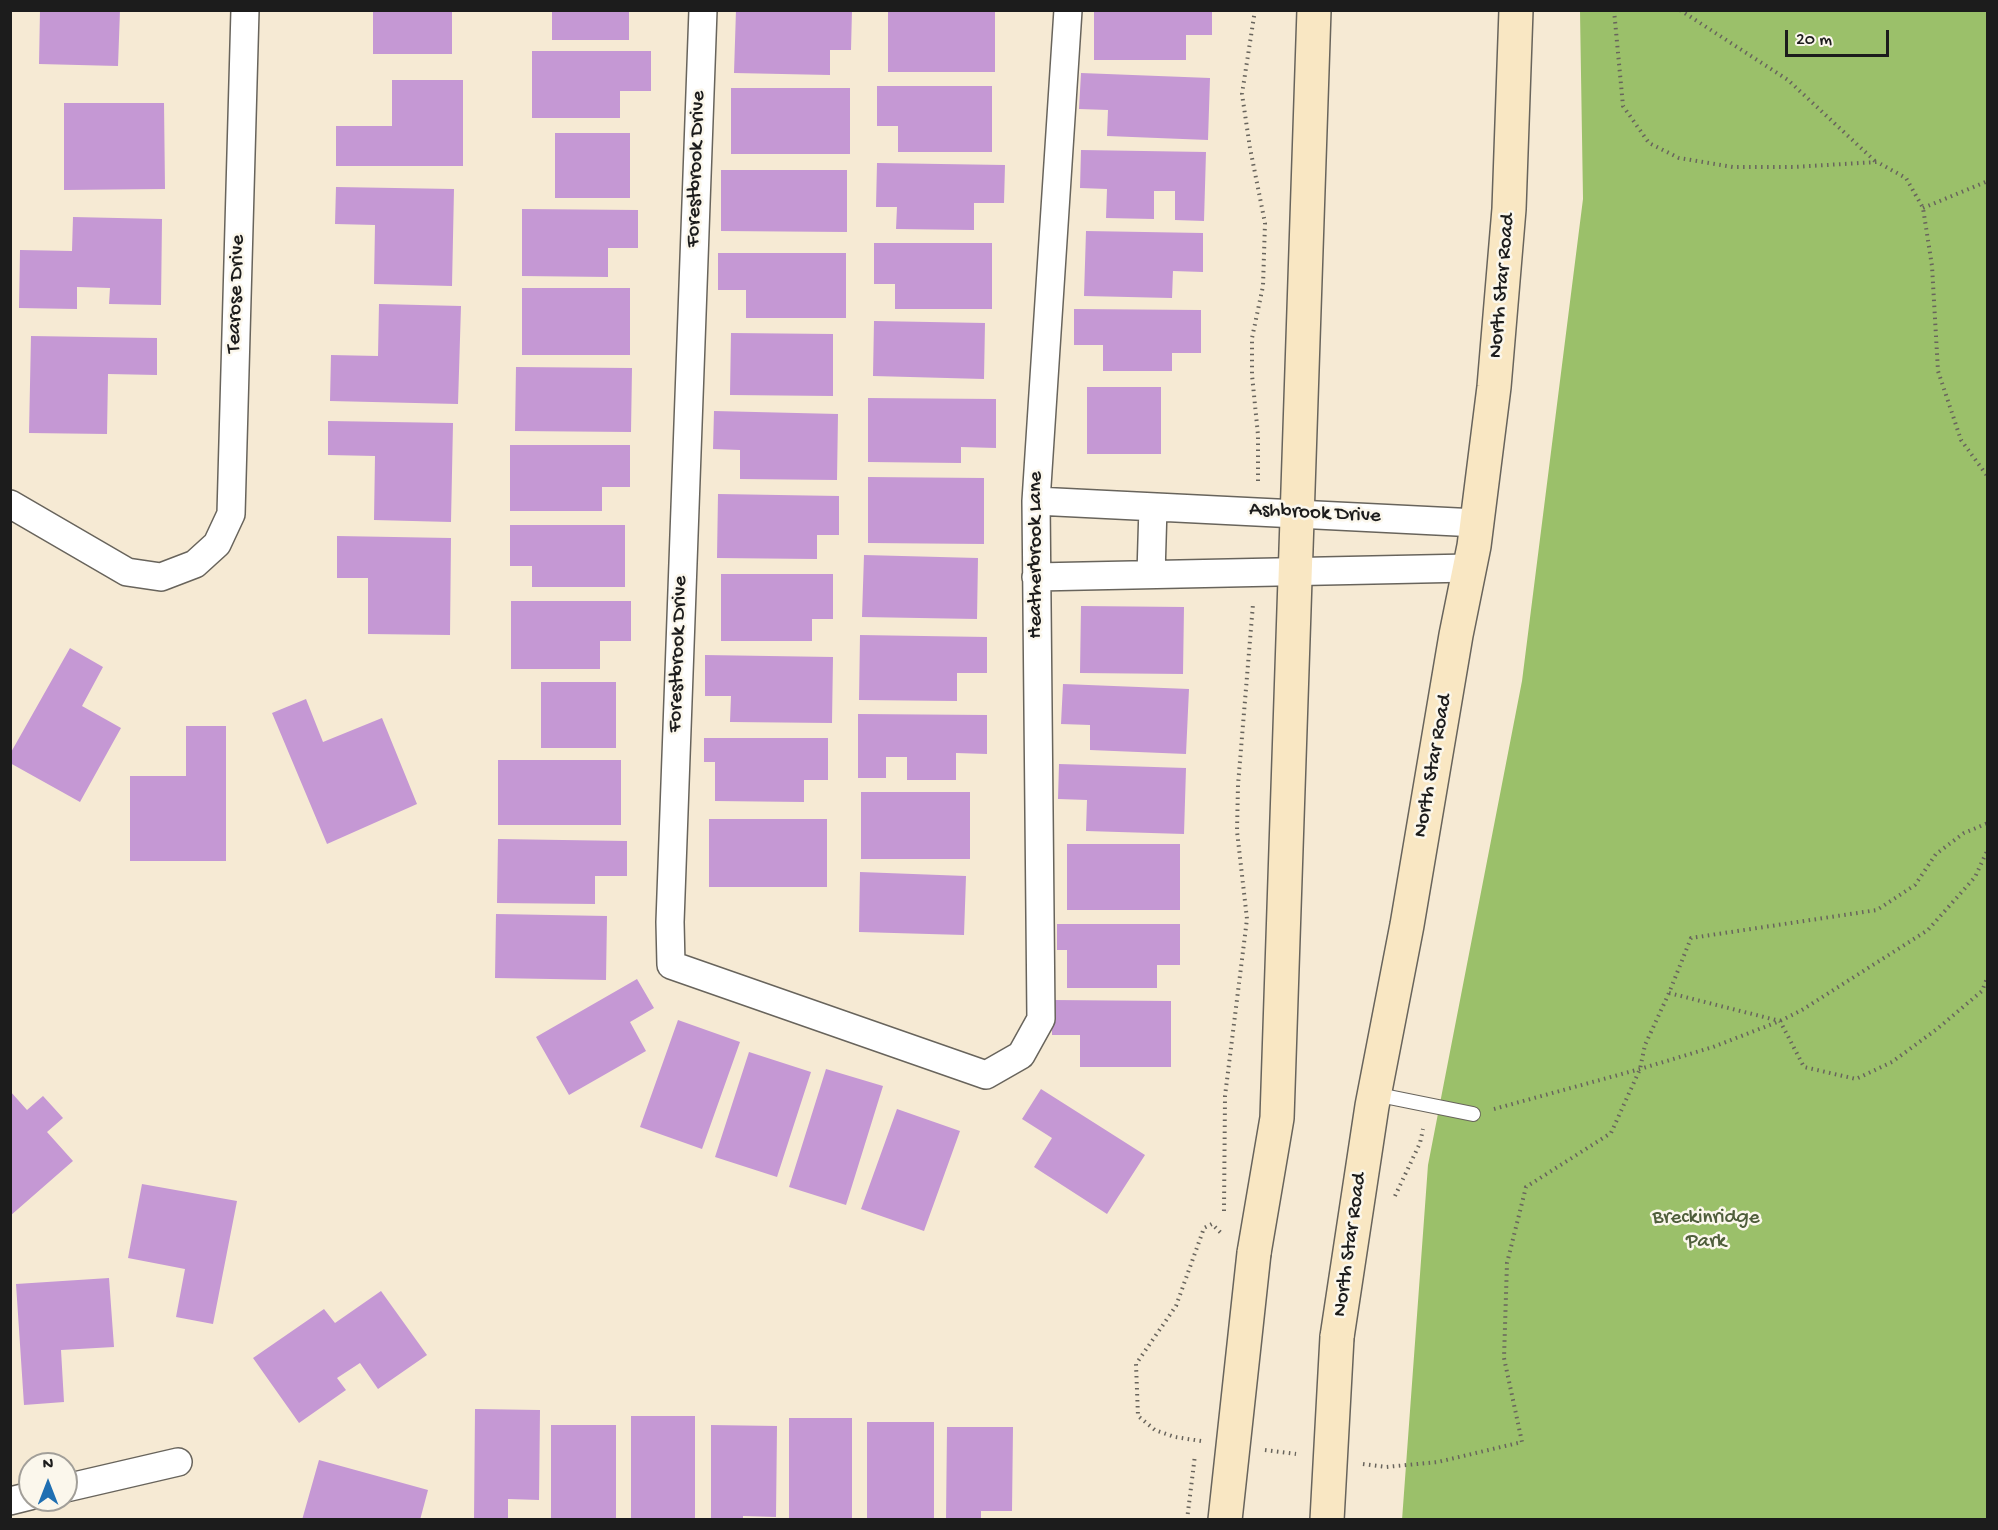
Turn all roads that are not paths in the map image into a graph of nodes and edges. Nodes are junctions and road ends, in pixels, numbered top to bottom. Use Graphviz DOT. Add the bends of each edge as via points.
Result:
graph roads {
  1 [pos="245,10"];
  2 [pos="703,10"];
  3 [pos="1068,10"];
  4 [pos="1314,10"];
  5 [pos="1516,10"];
  6 [pos="1035,501"];
  7 [pos="10,504"];
  8 [pos="1153,507"];
  9 [pos="1296,514"];
  10 [pos="1477,523"];
  11 [pos="1469,568"];
  12 [pos="1295,571"];
  13 [pos="1151,574"];
  14 [pos="1036,576"];
  15 [pos="986,1076"];
  16 [pos="1374,1094"];
  17 [pos="1473,1114"];
  18 [pos="178,1462"];
  19 [pos="78,1485"];
  20 [pos="1225,1520"];
  21 [pos="1327,1520"];
  1 -- 7 [label="street, Tearose Drive" via="231,514 217,544 195,564 161,576 127,572"];
  2 -- 15 [label="street, Forestbrook Drive" via="671,965"];
  3 -- 6 [label="street, Heatherbrook Lane"];
  4 -- 9 [label="main road"];
  5 -- 10 [label="main road, North Star Road" via="1509,209 1494,387"];
  6 -- 8 [label="street, Ashbrook Drive"];
  6 -- 14 [label="street, Heatherbrook Lane"];
  8 -- 9 [label="street, Ashbrook Drive"];
  8 -- 13 [label="street"];
  9 -- 10 [label="street, Ashbrook Drive"];
  9 -- 12 [label="main road"];
  10 -- 11 [label="main road, North Star Road"];
  11 -- 12 [label="street"];
  11 -- 16 [label="main road, North Star Road"];
  12 -- 13 [label="street"];
  12 -- 20 [label="main road, bridge" via="1277,1118 1254,1253"];
  13 -- 14 [label="street"];
  14 -- 15 [label="street, Heatherbrook Lane" via="1041,1019 1021,1055"];
  16 -- 17 [label="lane"];
  16 -- 21 [label="main road, North Star Road, bridge" via="1337,1338"];
  18 -- 19 [label="street"];
}
